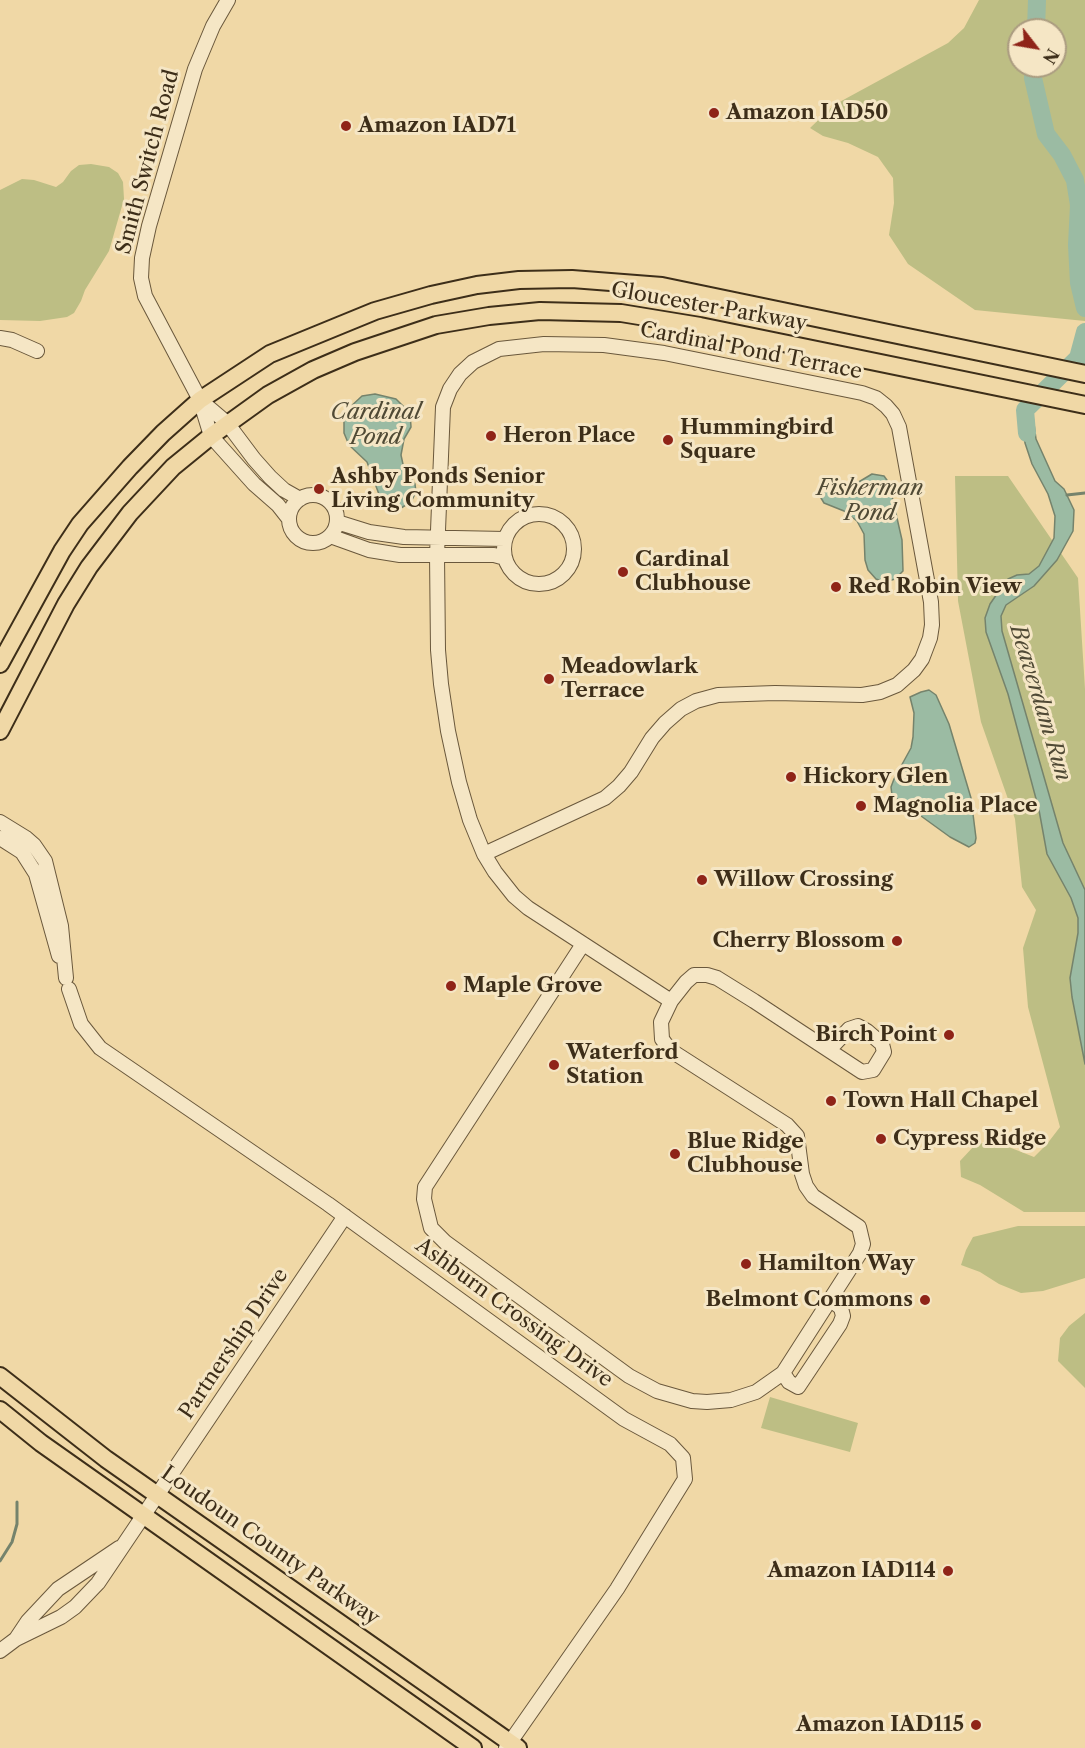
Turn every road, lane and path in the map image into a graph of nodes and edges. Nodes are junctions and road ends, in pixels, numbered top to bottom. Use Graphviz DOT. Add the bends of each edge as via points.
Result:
graph roads {
  1 [pos="228,0"];
  2 [pos="0,339"];
  3 [pos="37,351"];
  4 [pos="1085,374"];
  5 [pos="200,400"];
  6 [pos="1085,405"];
  7 [pos="227,423"];
  8 [pos="211,435"];
  9 [pos="300,499"];
  10 [pos="289,519"];
  11 [pos="337,522"];
  12 [pos="330,536"];
  13 [pos="438,538"];
  14 [pos="505,539"];
  15 [pos="437,555"];
  16 [pos="505,558"];
  17 [pos="0,664"];
  18 [pos="0,731"];
  19 [pos="0,822"];
  20 [pos="0,838"];
  21 [pos="484,854"];
  22 [pos="583,944"];
  23 [pos="69,989"];
  24 [pos="671,1001"];
  25 [pos="829,1050"];
  26 [pos="345,1216"];
  27 [pos="831,1300"];
  28 [pos="783,1373"];
  29 [pos="0,1376"];
  30 [pos="0,1410"];
  31 [pos="159,1494"];
  32 [pos="145,1516"];
  33 [pos="121,1547"];
  34 [pos="16,1639"];
  35 [pos="0,1651"];
  36 [pos="511,1746"];
  37 [pos="473,1748"];
  1 -- 5 [label="street, Smith Switch Road" via="195,69 140,269 142,288"];
  2 -- 3 [label="street"];
  4 -- 5 [label="main road, Gloucester Parkway" via="662,286 572,279 519,280 431,294 375,311 270,354"];
  5 -- 7 [label="street, Smith Switch Road"];
  5 -- 8 [label="street, Smith Switch Road"];
  5 -- 17 [label="main road, Gloucester Parkway" via="130,467 80,524"];
  6 -- 7 [label="main road, Gloucester Parkway" via="660,318 583,310 489,316 435,325 392,338 313,370"];
  7 -- 8 [label="main road, Gloucester Parkway"];
  7 -- 9 [label="street, Smith Switch Road" via="270,477"];
  8 -- 10 [label="street"];
  8 -- 18 [label="main road, Gloucester Parkway" via="157,484 108,539 66,604"];
  9 -- 10 [label="street"];
  9 -- 11 [label="street" via="315,495 326,499 333,506"];
  10 -- 12 [label="street" via="292,531 305,542 316,543"];
  11 -- 12 [label="street"];
  11 -- 13 [label="street" via="384,535"];
  12 -- 15 [label="street" via="369,550"];
  13 -- 14 [label="street"];
  13 -- 15 [label="street, Cardinal Pond Terrace"];
  13 -- 21 [label="street, Cardinal Pond Terrace" via="443,407 460,374 473,362 499,349 544,344 604,345 664,353 876,398 893,414 899,427 931,602 933,625 922,659 897,684 862,695 718,695 696,701 664,723 620,786 604,798"];
  14 -- 16 [label="street"];
  14 -- 16 [label="street" via="517,521 537,513 557,518 571,534 574,545 570,565 563,574 544,583 534,584 515,575"];
  15 -- 16 [label="street"];
  15 -- 21 [label="street, Cardinal Pond Terrace" via="441,684 459,782"];
  19 -- 20 [label="street" via="26,838 45,861 61,926 66,978 36,874 22,852"];
  21 -- 22 [label="street, Cardinal Pond Terrace" via="521,902"];
  22 -- 24 [label="street, Cardinal Pond Terrace"];
  22 -- 28 [label="street" via="425,1187 427,1215 436,1234 636,1381 657,1391 693,1401 719,1402 743,1398"];
  23 -- 26 [label="street, Ashburn Crossing Drive" via="81,1024 100,1048"];
  24 -- 25 [label="street" via="694,975 717,978"];
  24 -- 27 [label="street" via="660,1032 670,1050 787,1125 797,1136 802,1174 813,1196 859,1227 863,1244 860,1253"];
  26 -- 31 [label="street, Partnership Drive"];
  26 -- 36 [label="street, Ashburn Crossing Drive" via="624,1419 670,1444 683,1458 685,1479 617,1589"];
  27 -- 28 [label="street"];
  27 -- 28 [label="street" via="841,1308 840,1324 798,1387"];
  29 -- 31 [label="main road, Loudoun County Parkway" via="106,1459"];
  30 -- 32 [label="main road"];
  31 -- 32 [label="street, Partnership Drive"];
  31 -- 36 [label="main road, Loudoun County Parkway"];
  32 -- 33 [label="street, Partnership Drive"];
  32 -- 37 [label="main road"];
  33 -- 34 [label="street" via="58,1589 27,1621"];
  33 -- 34 [label="street, Partnership Drive" via="88,1595 61,1617"];
  34 -- 35 [label="street"];
}
